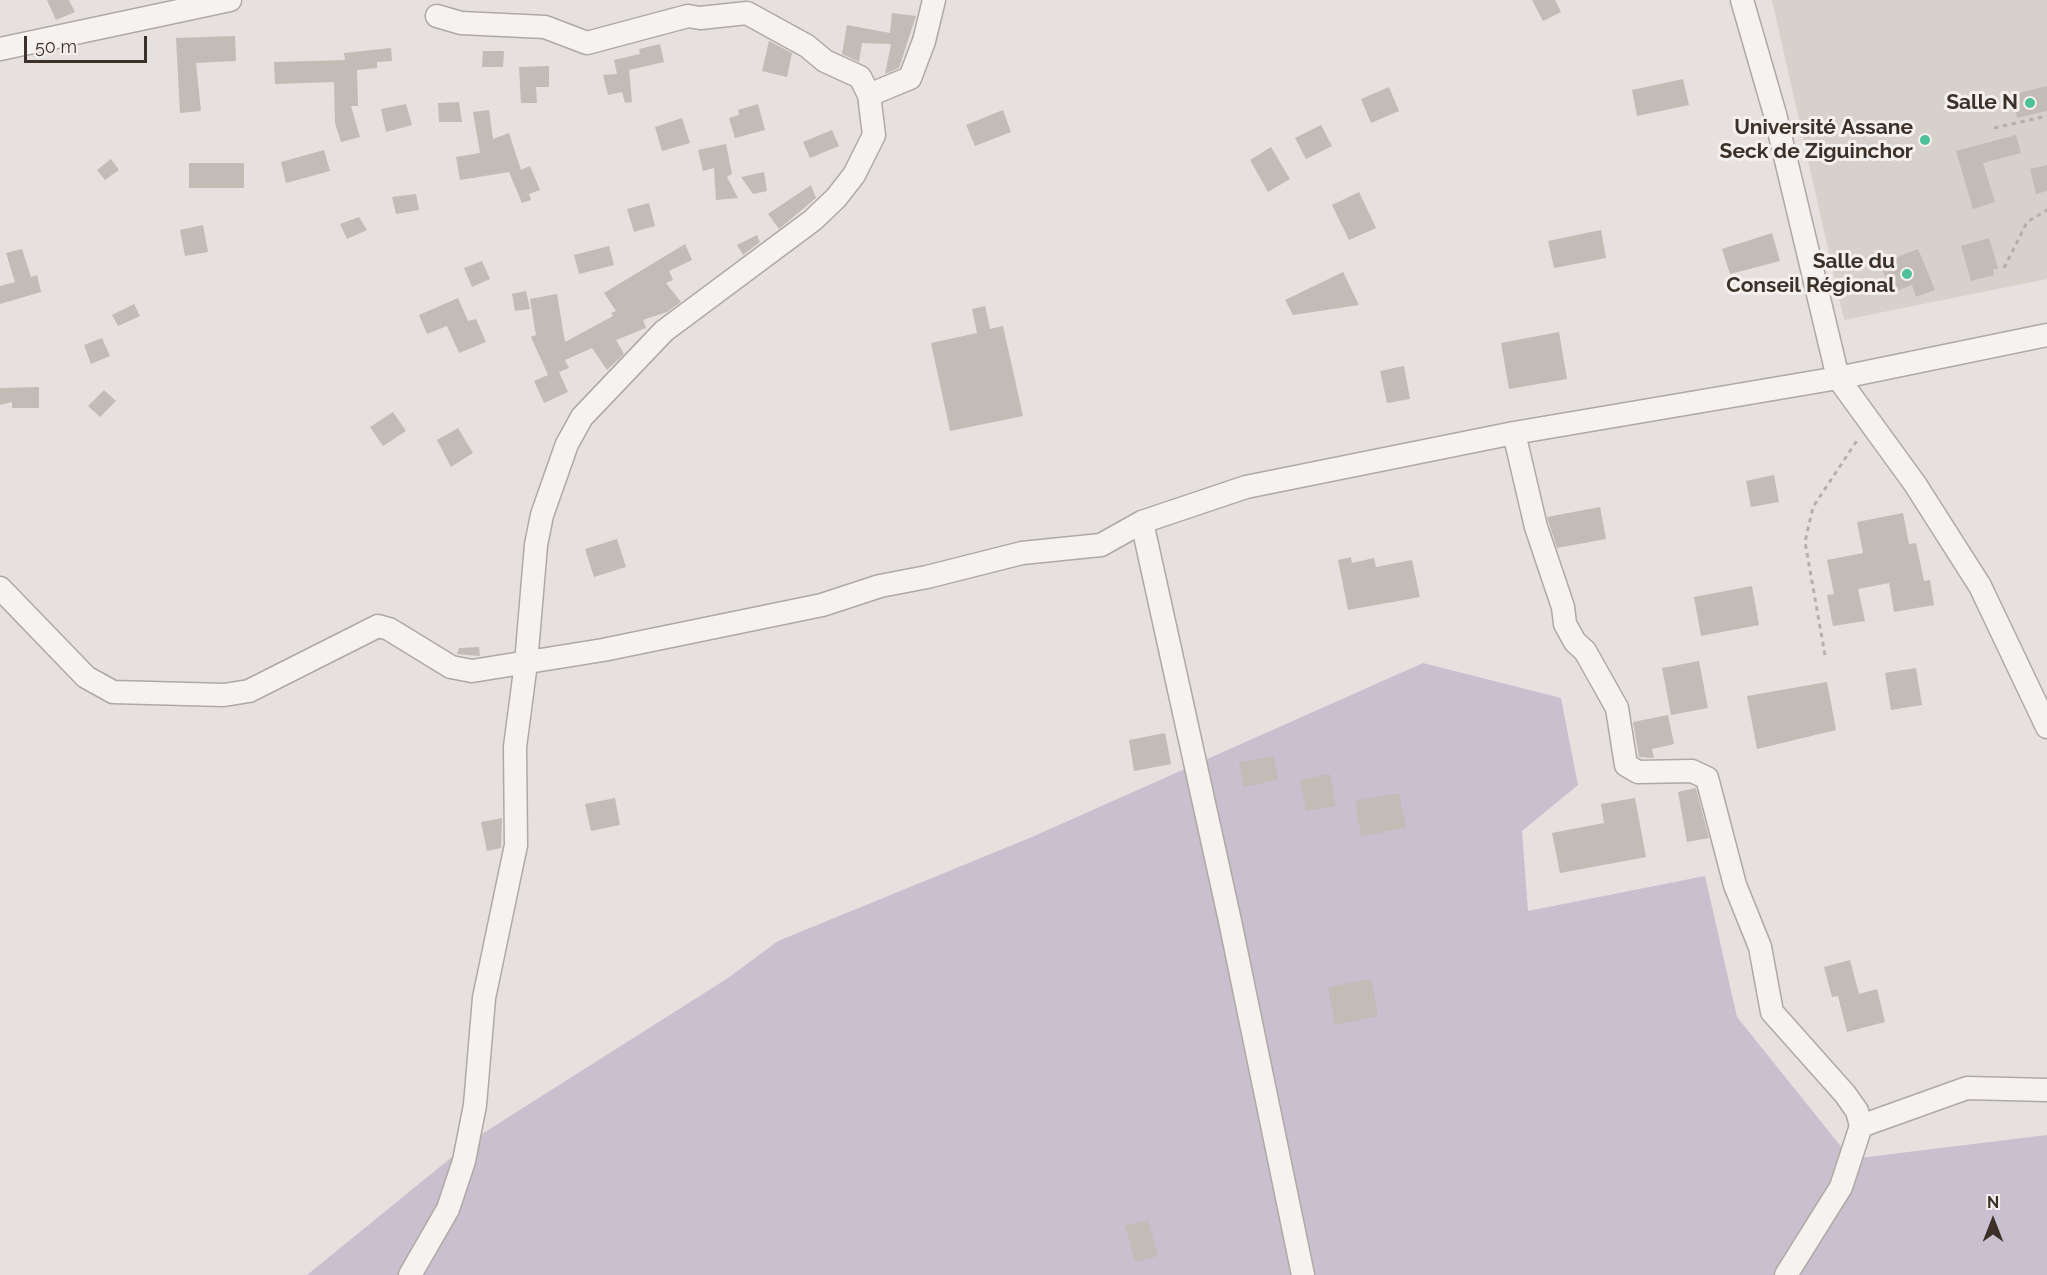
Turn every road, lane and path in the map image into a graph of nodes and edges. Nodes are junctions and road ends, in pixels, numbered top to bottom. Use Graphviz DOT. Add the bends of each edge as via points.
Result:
graph roads {
  1 [pos="230,0"];
  2 [pos="934,0"];
  3 [pos="1742,0"];
  4 [pos="438,16"];
  5 [pos="0,49"];
  6 [pos="869,94"];
  7 [pos="2047,116"];
  8 [pos="1994,128"];
  9 [pos="2047,210"];
  10 [pos="2004,268"];
  11 [pos="2047,335"];
  12 [pos="1838,378"];
  13 [pos="1869,422"];
  14 [pos="1515,434"];
  15 [pos="1142,522"];
  16 [pos="0,588"];
  17 [pos="1825,655"];
  18 [pos="526,663"];
  19 [pos="2047,727"];
  20 [pos="2047,1090"];
  21 [pos="1861,1126"];
  22 [pos="412,1274"];
  23 [pos="1303,1275"];
  24 [pos="1786,1275"];
  1 -- 5 [label="street"];
  2 -- 6 [label="street" via="910,78"];
  3 -- 12 [label="street" via="1776,114"];
  4 -- 6 [label="street" via="461,23 545,27 587,43 688,16 747,13 807,46 825,61 860,77"];
  6 -- 18 [label="street" via="874,135 854,175 836,198 664,331 582,417 554,477 542,515"];
  7 -- 8 [label="path"];
  9 -- 10 [label="path" via="2027,222"];
  11 -- 12 [label="street"];
  12 -- 13 [label="street"];
  12 -- 14 [label="street"];
  13 -- 17 [label="path" via="1814,507 1805,542"];
  13 -- 19 [label="street" via="1915,484 1980,586"];
  14 -- 15 [label="street" via="1246,487"];
  14 -- 21 [label="street" via="1536,527 1565,624 1617,708 1626,765 1638,772 1692,771 1707,778 1735,885 1760,947 1772,1012 1852,1103"];
  15 -- 18 [label="street" via="1101,545 1022,553 880,586 822,605"];
  15 -- 23 [label="street"];
  16 -- 18 [label="street" via="86,677 99,686 129,694 249,691 378,627 461,669 472,671"];
  18 -- 22 [label="street" via="515,747 516,844 484,998 475,1105 464,1161 448,1209"];
  20 -- 21 [label="street" via="1967,1088"];
  21 -- 24 [label="street" via="1841,1187"];
}
